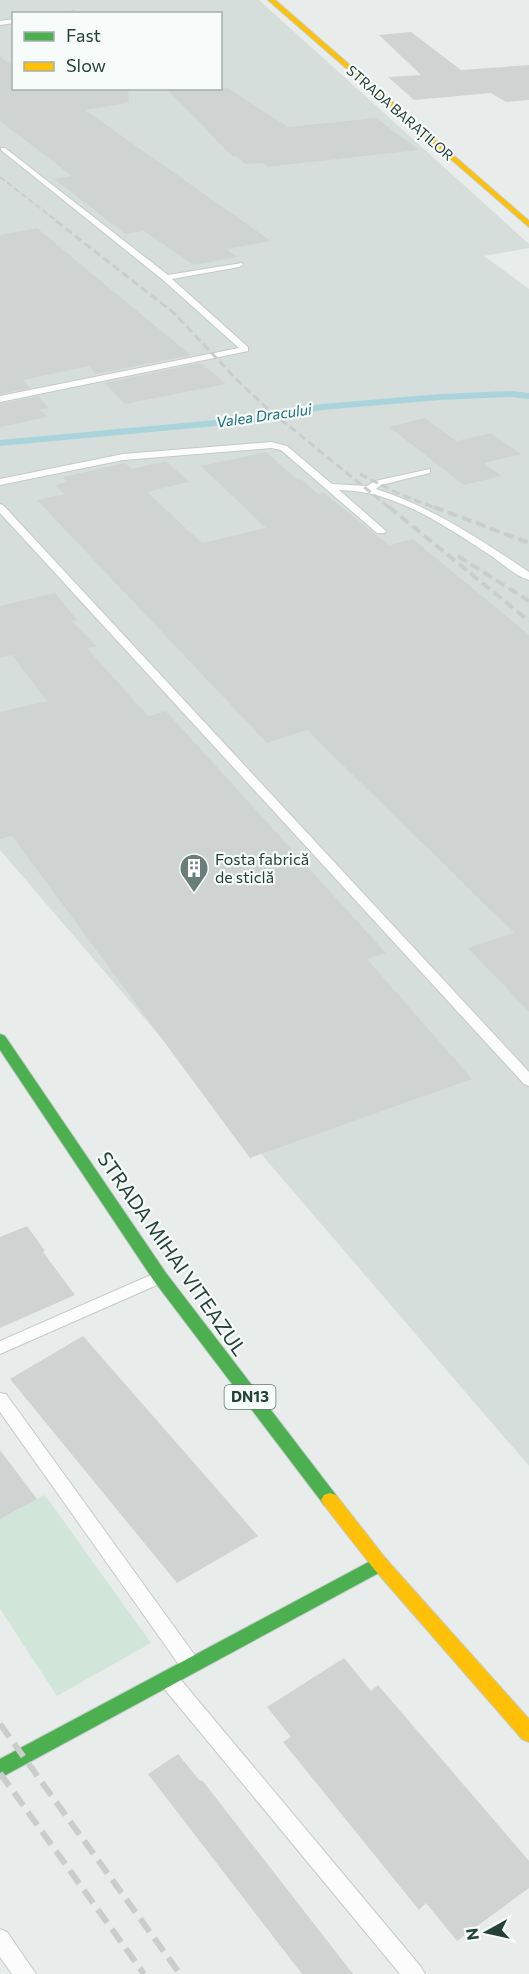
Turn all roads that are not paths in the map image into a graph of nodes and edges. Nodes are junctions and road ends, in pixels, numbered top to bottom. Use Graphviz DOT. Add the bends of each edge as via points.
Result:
graph roads {
  1 [pos="272,0"];
  2 [pos="3,149"];
  3 [pos="529,225"];
  4 [pos="239,265"];
  5 [pos="166,278"];
  6 [pos="0,399"];
  7 [pos="427,471"];
  8 [pos="0,482"];
  9 [pos="329,487"];
  10 [pos="369,489"];
  11 [pos="0,507"];
  12 [pos="5,518"];
  13 [pos="381,531"];
  14 [pos="529,577"];
  15 [pos="0,1039"];
  16 [pos="529,1081"];
  17 [pos="160,1278"];
  18 [pos="0,1348"];
  19 [pos="0,1399"];
  20 [pos="380,1564"];
  21 [pos="191,1666"];
  22 [pos="167,1678"];
  23 [pos="529,1733"];
  24 [pos="0,1769"];
  25 [pos="0,1939"];
  26 [pos="25,1974"];
  27 [pos="414,1974"];
  1 -- 3 [label="main road, STRADA BARAȚILOR"];
  2 -- 5 [label="lane"];
  4 -- 5 [label="lane"];
  5 -- 6 [label="lane" via="245,349"];
  7 -- 10 [label="lane" via="378,483"];
  8 -- 9 [label="lane" via="123,457 259,444 284,448"];
  9 -- 10 [label="lane"];
  9 -- 13 [label="lane"];
  10 -- 14 [label="lane" via="459,532"];
  11 -- 12 [label="lane"];
  12 -- 16 [label="lane"];
  15 -- 17 [label="main road, STRADA MIHAI VITEAZUL / DN13"];
  17 -- 18 [label="lane"];
  17 -- 20 [label="main road, STRADA MIHAI VITEAZUL / DN13"];
  19 -- 21 [label="lane"];
  20 -- 21 [label="main road"];
  20 -- 23 [label="main road, STRADA MIHAI VITEAZUL / DN13"];
  21 -- 22 [label="main road"];
  22 -- 24 [label="main road"];
  22 -- 27 [label="lane"];
  25 -- 26 [label="lane"];
}
